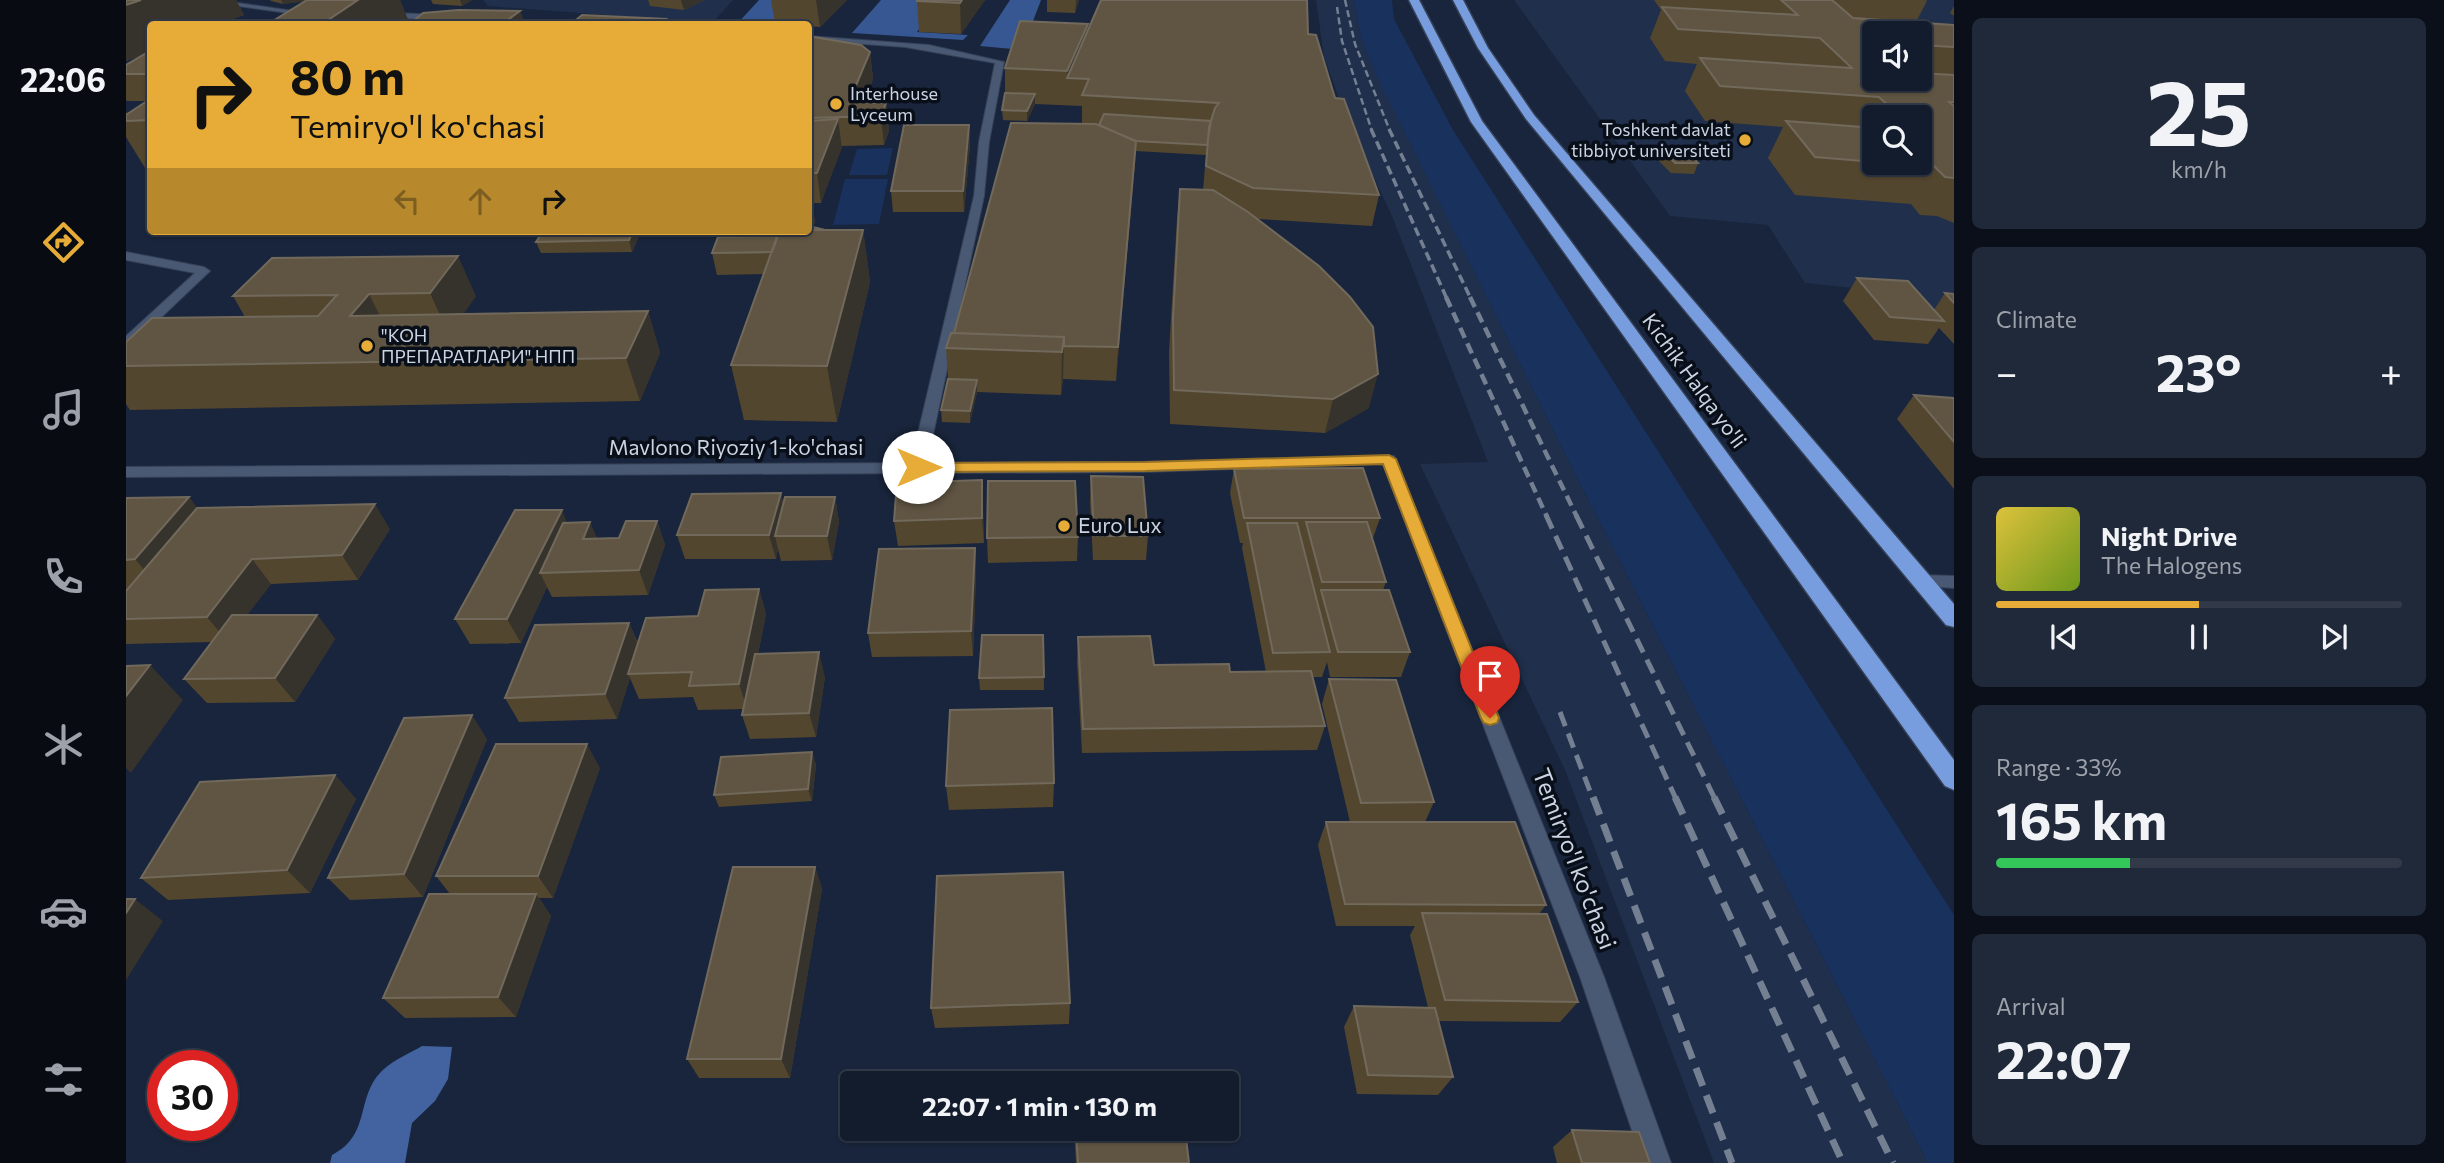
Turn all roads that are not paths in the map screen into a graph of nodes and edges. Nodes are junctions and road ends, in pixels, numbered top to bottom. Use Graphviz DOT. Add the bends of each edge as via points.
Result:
graph roads {
  1 [pos="199,0"];
  2 [pos="1414,0"];
  3 [pos="1458,0"];
  4 [pos="317,15"];
  5 [pos="377,17"];
  6 [pos="464,21"];
  7 [pos="812,37"];
  8 [pos="126,256"];
  9 [pos="126,343"];
  10 [pos="1389,459"];
  11 [pos="918,467"];
  12 [pos="126,472"];
  13 [pos="1921,581"];
  14 [pos="1954,582"];
  15 [pos="1954,619"];
  16 [pos="1954,779"];
  17 [pos="1657,1163"];
  1 -- 4 [label="street"];
  2 -- 16 [label="highway, Kichik Halqa yo'li" via="1477,122"];
  3 -- 13 [label="highway, Kichik Halqa yo'li" via="1483,48 1530,117"];
  5 -- 6 [label="street"];
  7 -- 11 [label="street" via="898,43 1000,62 979,195"];
  8 -- 9 [label="street" via="204,271"];
  10 -- 11 [label="street, Mavlono Riyoziy 1-ko'chasi" via="1145,467"];
  10 -- 17 [label="street, Temiryo'l ko'chasi" via="1592,977"];
  11 -- 12 [label="street, Mavlono Riyoziy 1-ko'chasi"];
  13 -- 14 [label="street"];
  13 -- 15 [label="highway, Kichik Halqa yo'li"];
}
